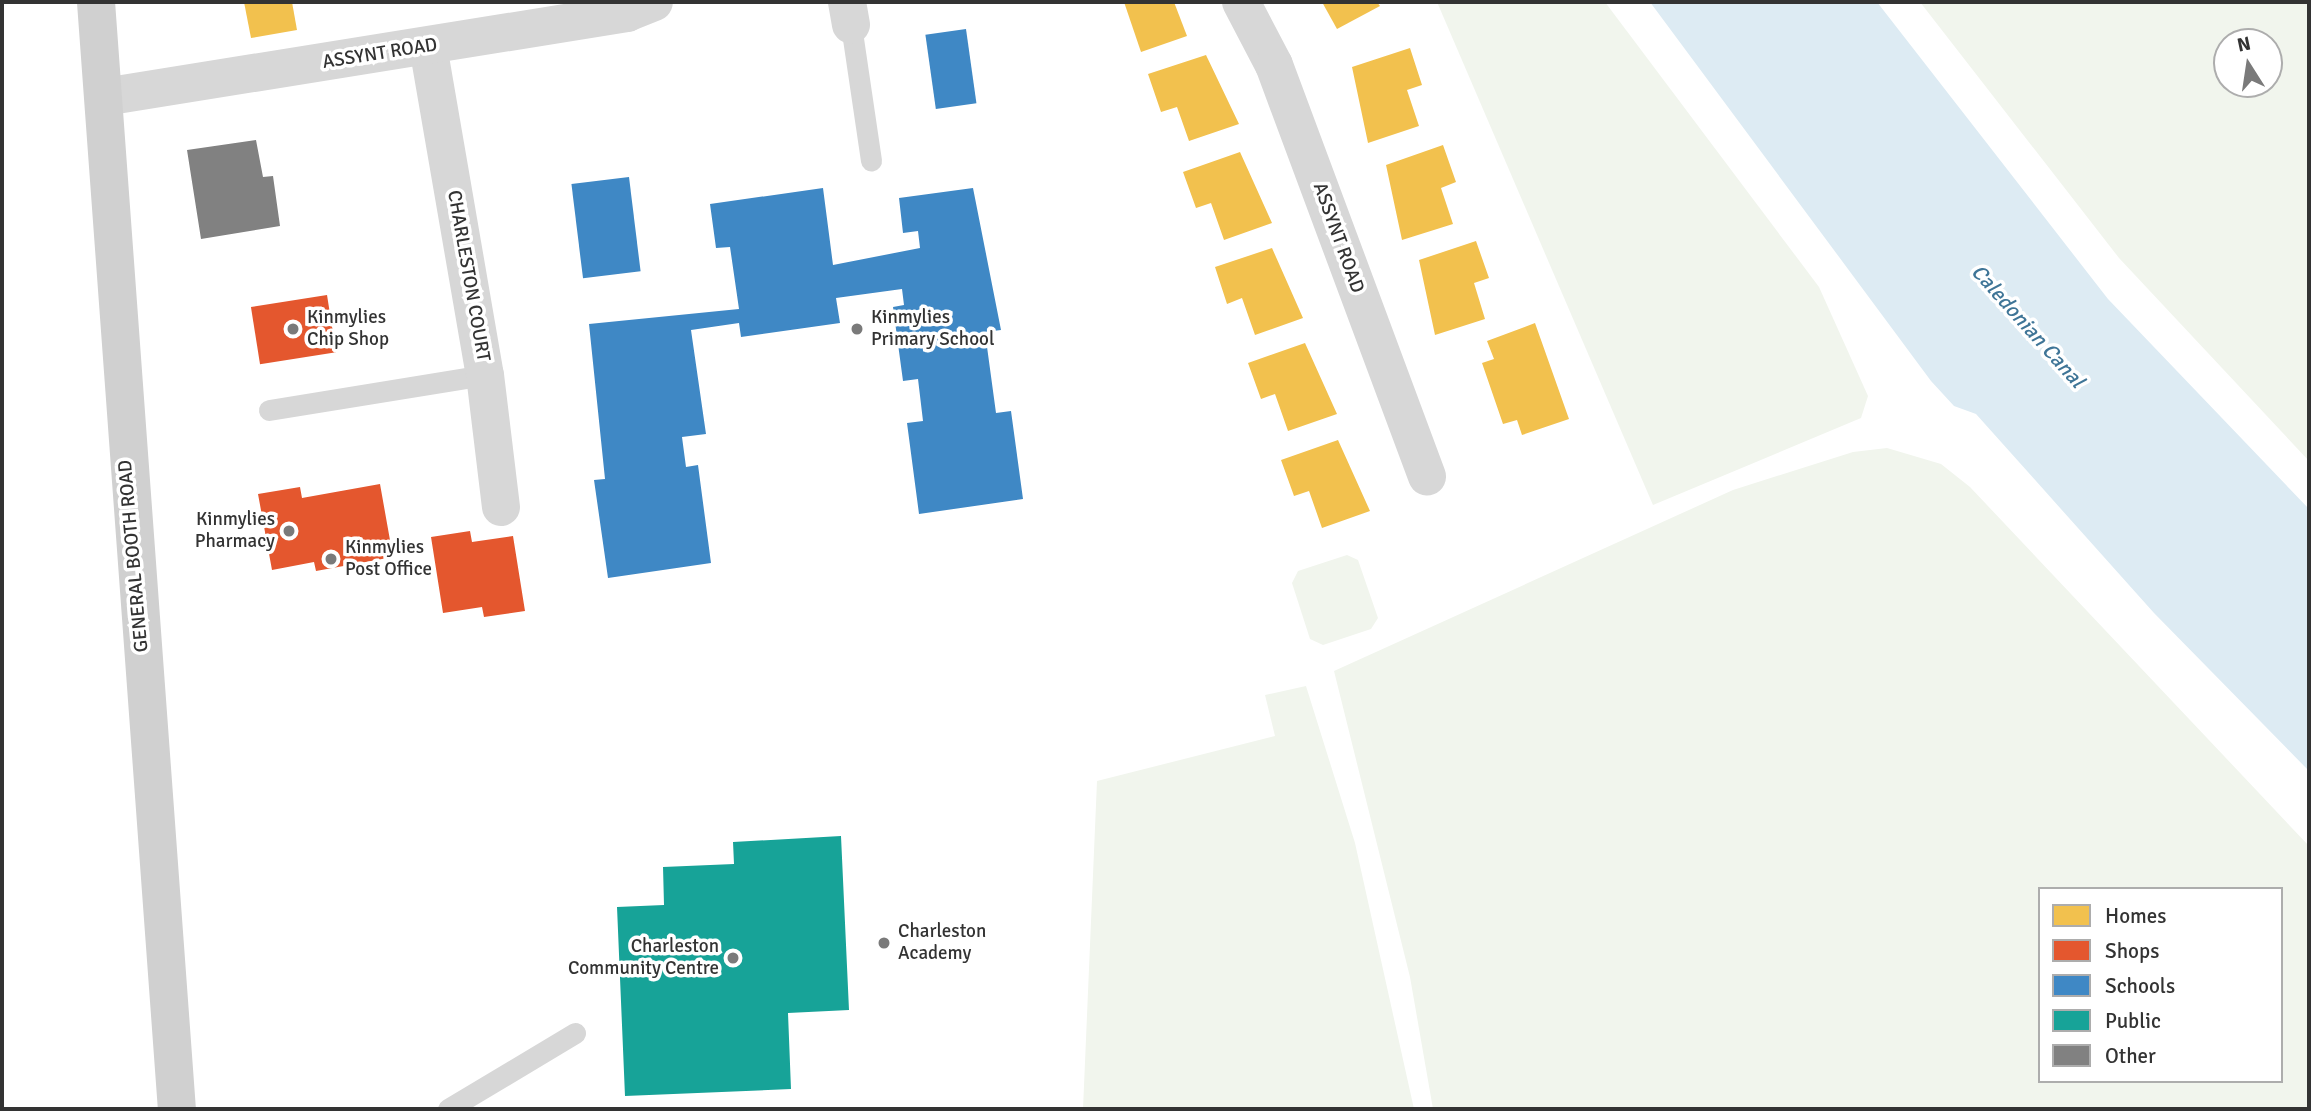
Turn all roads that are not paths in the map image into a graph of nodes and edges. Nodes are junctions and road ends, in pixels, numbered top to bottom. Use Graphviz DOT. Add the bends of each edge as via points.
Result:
graph roads {
  1 [pos="96,2"];
  2 [pos="654,2"];
  3 [pos="1241,2"];
  4 [pos="849,13"];
  5 [pos="428,46"];
  6 [pos="104,97"];
  7 [pos="871,161"];
  8 [pos="485,375"];
  9 [pos="269,410"];
  10 [pos="1427,477"];
  11 [pos="500,508"];
  12 [pos="575,1033"];
  13 [pos="177,1109"];
  14 [pos="448,1109"];
  1 -- 6 [label="street, GENERAL BOOTH ROAD"];
  2 -- 5 [label="street, ASSYNT ROAD" via="627,13"];
  3 -- 10 [label="street, ASSYNT ROAD" via="1274,65"];
  4 -- 7 [label="lane"];
  5 -- 6 [label="street, ASSYNT ROAD"];
  5 -- 8 [label="street, CHARLESTON COURT"];
  6 -- 13 [label="street, GENERAL BOOTH ROAD"];
  8 -- 9 [label="lane"];
  8 -- 11 [label="street, CHARLESTON COURT"];
  12 -- 14 [label="lane"];
}
